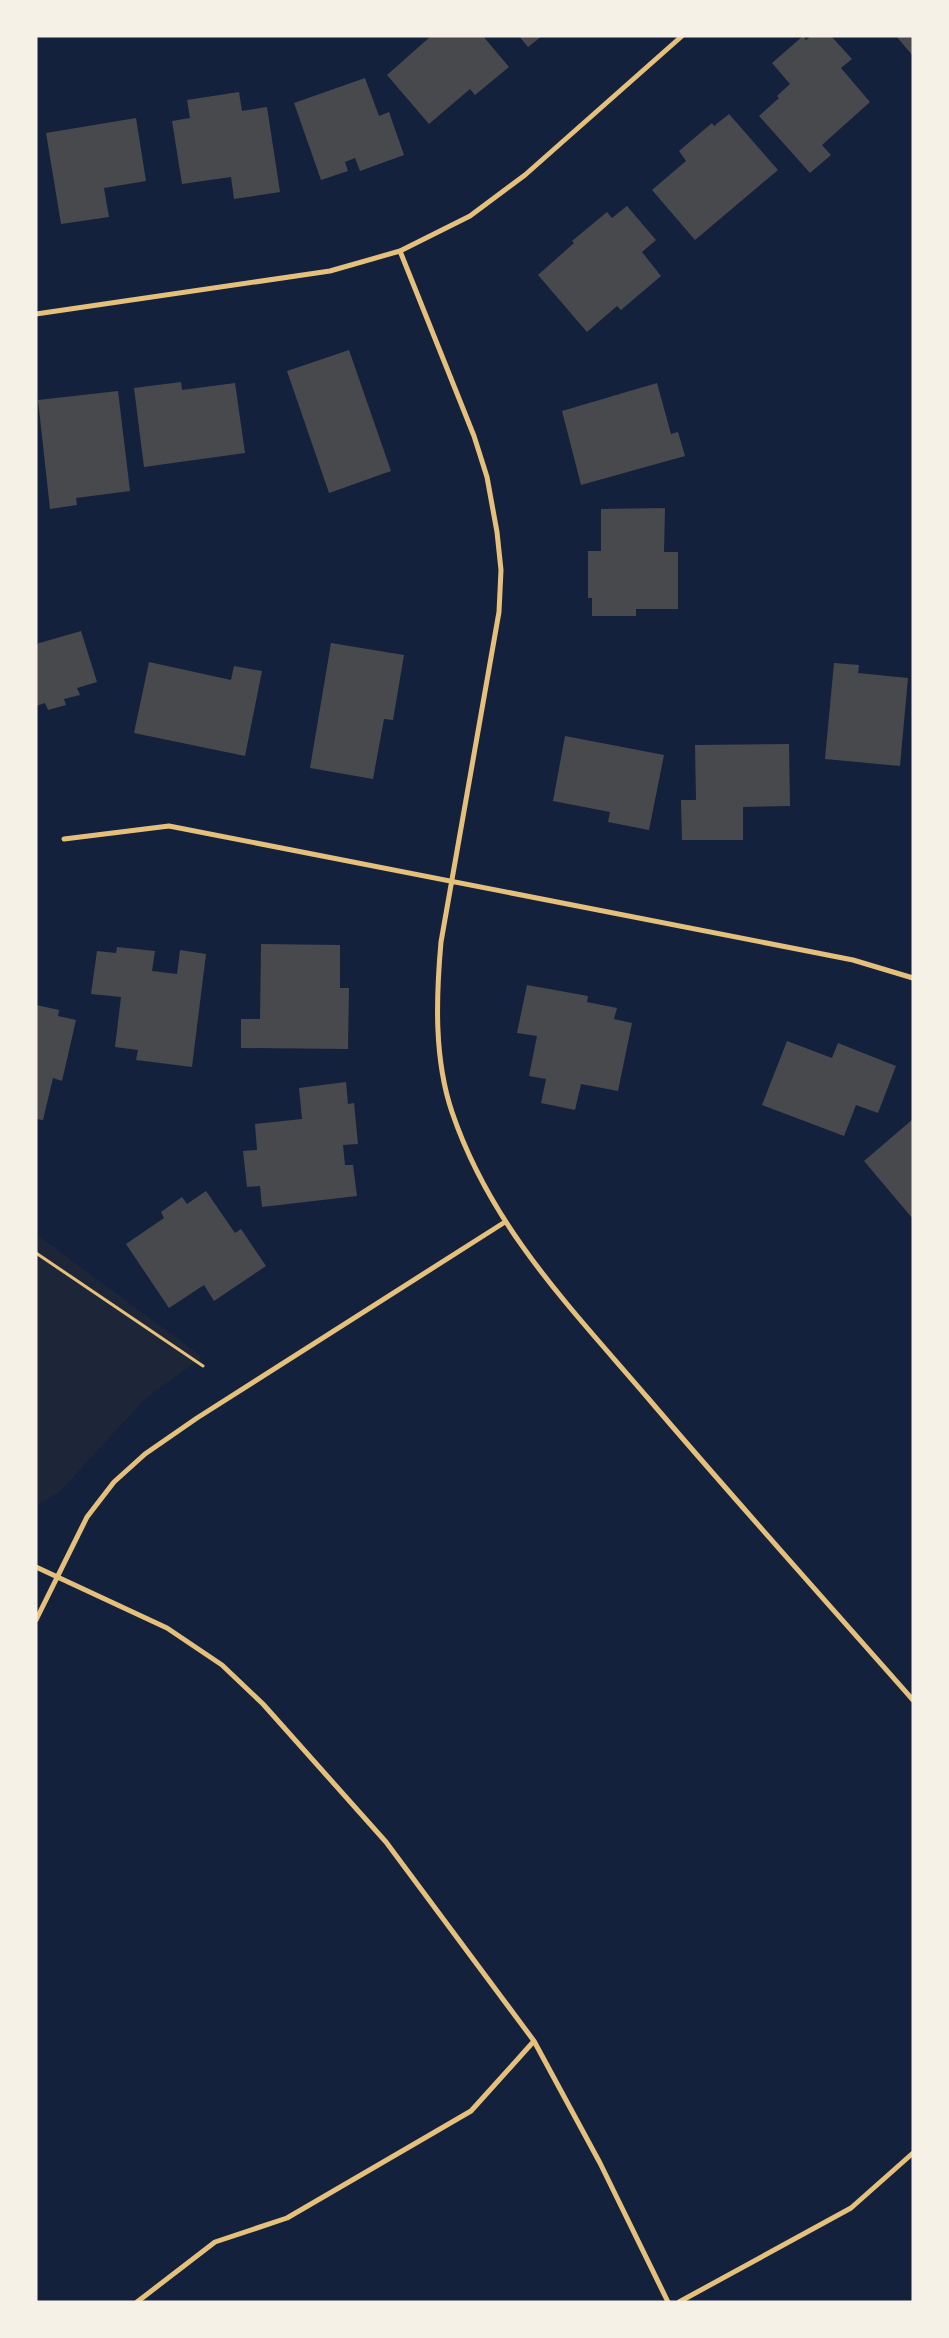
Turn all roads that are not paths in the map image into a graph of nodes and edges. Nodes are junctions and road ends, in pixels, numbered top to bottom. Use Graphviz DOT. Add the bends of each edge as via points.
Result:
graph roads {
  1 [pos="682,36"];
  2 [pos="400,251"];
  3 [pos="36,314"];
  4 [pos="64,839"];
  5 [pos="452,881"];
  6 [pos="913,978"];
  7 [pos="505,1222"];
  8 [pos="36,1567"];
  9 [pos="58,1576"];
  10 [pos="36,1620"];
  11 [pos="913,1700"];
  12 [pos="534,2042"];
  13 [pos="913,2153"];
  14 [pos="137,2302"];
  15 [pos="668,2302"];
  16 [pos="679,2302"];
  1 -- 2 [label="street" via="525,175 470,216"];
  2 -- 3 [label="street" via="330,271"];
  2 -- 5 [label="street" via="474,436 487,477 501,570 499,612"];
  4 -- 5 [label="street" via="169,826"];
  5 -- 6 [label="street" via="853,960"];
  5 -- 7 [label="street" via="441,942 437,989 438,1046 451,1110 475,1171"];
  7 -- 9 [label="street" via="205,1412 145,1454 114,1482 87,1517"];
  7 -- 11 [label="street" via="548,1281"];
  8 -- 9 [label="street"];
  9 -- 10 [label="street"];
  9 -- 12 [label="street" via="167,1628 222,1664 263,1704 386,1842"];
  12 -- 14 [label="street" via="471,2111 287,2218 216,2242"];
  12 -- 15 [label="street" via="600,2163"];
  13 -- 16 [label="street" via="851,2208"];
}
